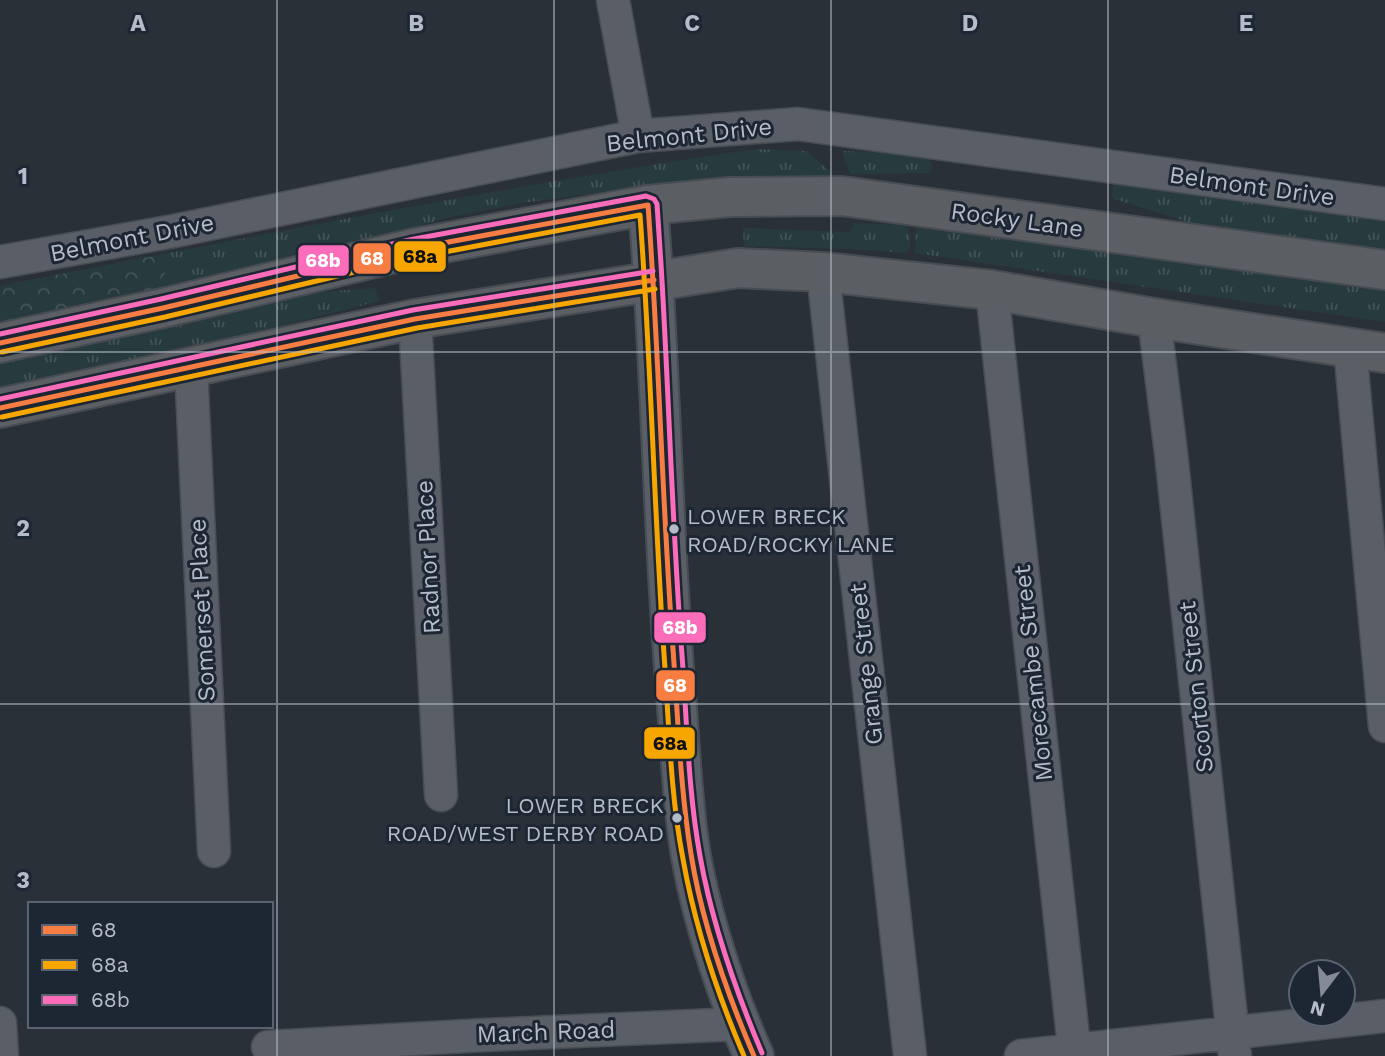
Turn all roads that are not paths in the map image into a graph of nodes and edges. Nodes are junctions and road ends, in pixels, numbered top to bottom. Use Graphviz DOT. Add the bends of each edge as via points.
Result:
graph roads {
  1 [pos="613,0"];
  2 [pos="638,136"];
  3 [pos="1385,204"];
  4 [pos="648,205"];
  5 [pos="0,262"];
  6 [pos="1385,270"];
  7 [pos="823,272"];
  8 [pos="654,280"];
  9 [pos="992,290"];
  10 [pos="1154,318"];
  11 [pos="415,319"];
  12 [pos="0,343"];
  13 [pos="1368,351"];
  14 [pos="191,368"];
  15 [pos="0,408"];
  16 [pos="1385,726"];
  17 [pos="441,795"];
  18 [pos="214,851"];
  19 [pos="1385,1016"];
  20 [pos="0,1023"];
  21 [pos="747,1040"];
  22 [pos="267,1043"];
  23 [pos="1234,1044"];
  24 [pos="488,1045"];
  25 [pos="1074,1053"];
  26 [pos="2,1056"];
  27 [pos="910,1056"];
  28 [pos="1021,1056"];
  1 -- 2 [label="street"];
  2 -- 3 [label="street, Belmont Drive" via="798,124"];
  2 -- 5 [label="street, Belmont Drive"];
  4 -- 6 [label="highway, Rocky Lane" via="730,197 842,197"];
  4 -- 8 [label="street"];
  4 -- 12 [label="highway, Rocky Lane" via="411,250"];
  7 -- 8 [label="highway" via="738,268"];
  7 -- 9 [label="highway"];
  7 -- 27 [label="street, Grange Street"];
  8 -- 11 [label="highway"];
  8 -- 21 [label="street" via="669,604 687,831 705,914"];
  9 -- 10 [label="highway"];
  9 -- 25 [label="street, Morecambe Street"];
  10 -- 13 [label="highway"];
  10 -- 23 [label="street, Scorton Street"];
  11 -- 14 [label="highway"];
  11 -- 17 [label="street, Radnor Place"];
  13 -- 16 [label="street"];
  14 -- 15 [label="highway"];
  14 -- 18 [label="street, Somerset Place"];
  19 -- 23 [label="street"];
  20 -- 26 [label="street"];
  21 -- 24 [label="street, March Road"];
  22 -- 24 [label="street, March Road"];
  23 -- 25 [label="street"];
  25 -- 28 [label="street"];
}
